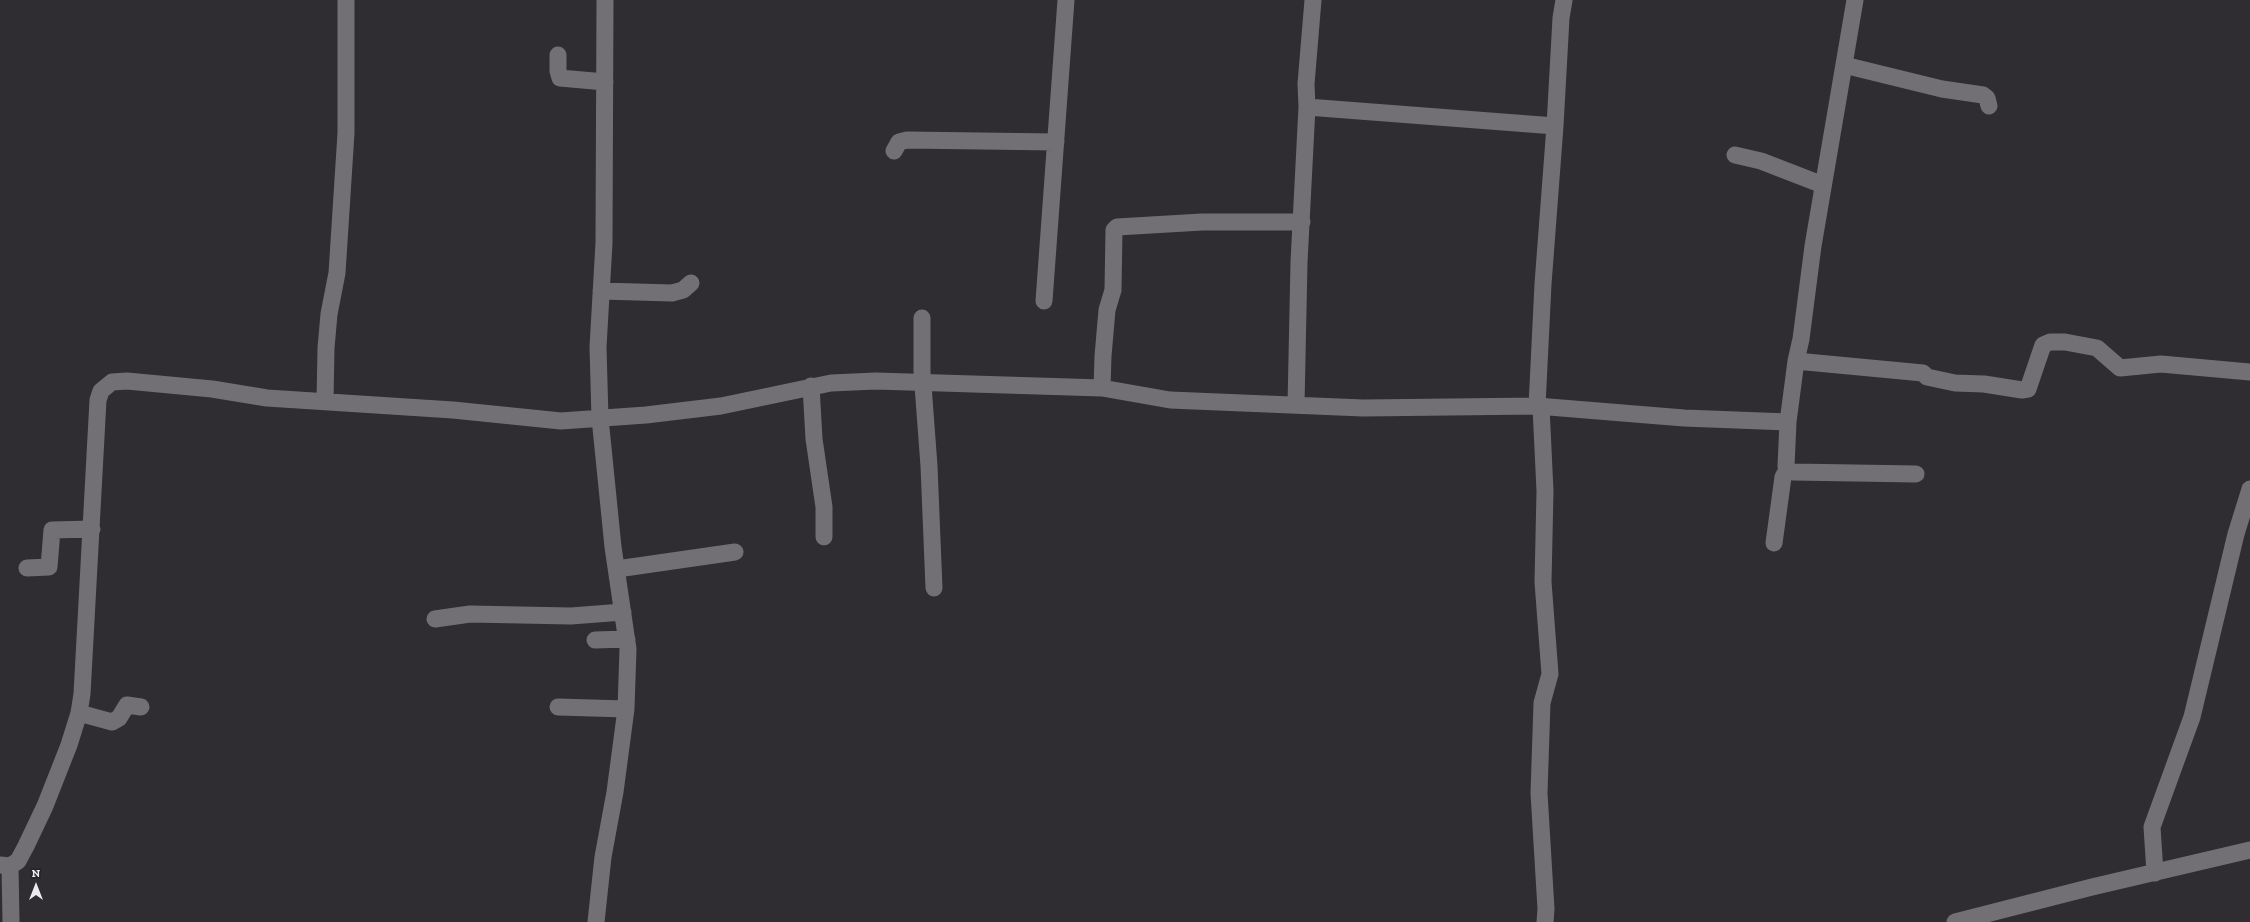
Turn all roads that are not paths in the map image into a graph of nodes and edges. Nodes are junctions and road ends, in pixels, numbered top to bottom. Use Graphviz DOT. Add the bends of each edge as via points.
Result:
graph roads {
  1 [pos="346,0"];
  2 [pos="605,0"];
  3 [pos="1066,0"];
  4 [pos="1313,0"];
  5 [pos="1564,0"];
  6 [pos="1855,0"];
  7 [pos="558,55"];
  8 [pos="1844,65"];
  9 [pos="602,81"];
  10 [pos="1989,106"];
  11 [pos="1308,107"];
  12 [pos="1556,126"];
  13 [pos="1056,142"];
  14 [pos="894,151"];
  15 [pos="1735,155"];
  16 [pos="1823,185"];
  17 [pos="1302,222"];
  18 [pos="690,283"];
  19 [pos="601,291"];
  20 [pos="1044,301"];
  21 [pos="922,318"];
  22 [pos="1796,361"];
  23 [pos="2250,372"];
  24 [pos="923,377"];
  25 [pos="1103,384"];
  26 [pos="812,386"];
  27 [pos="324,401"];
  28 [pos="1296,402"];
  29 [pos="1538,404"];
  30 [pos="600,418"];
  31 [pos="1788,422"];
  32 [pos="1787,470"];
  33 [pos="1916,474"];
  34 [pos="2250,489"];
  35 [pos="92,528"];
  36 [pos="824,537"];
  37 [pos="1774,543"];
  38 [pos="735,552"];
  39 [pos="27,568"];
  40 [pos="617,569"];
  41 [pos="934,588"];
  42 [pos="619,613"];
  43 [pos="435,619"];
  44 [pos="598,640"];
  45 [pos="623,640"];
  46 [pos="141,706"];
  47 [pos="558,707"];
  48 [pos="622,709"];
  49 [pos="79,713"];
  50 [pos="2250,850"];
  51 [pos="5,865"];
  52 [pos="2155,873"];
  53 [pos="10,922"];
  54 [pos="596,922"];
  55 [pos="1545,922"];
  56 [pos="1955,922"];
  1 -- 27 [label="street" via="346,140 337,273 326,348"];
  2 -- 9 [label="street"];
  3 -- 13 [label="street"];
  4 -- 11 [label="street" via="1306,84"];
  5 -- 12 [label="street"];
  6 -- 8 [label="street"];
  7 -- 9 [label="street" via="560,78"];
  8 -- 10 [label="street" via="1942,89 1983,95"];
  8 -- 16 [label="street"];
  9 -- 19 [label="street" via="604,243"];
  11 -- 12 [label="street"];
  11 -- 17 [label="street"];
  12 -- 29 [label="street"];
  13 -- 14 [label="street" via="907,140 899,142"];
  13 -- 20 [label="street"];
  15 -- 16 [label="street"];
  16 -- 22 [label="street" via="1802,339"];
  17 -- 25 [label="street" via="1202,222 1117,228 1113,234 1113,284 1107,310"];
  17 -- 28 [label="street"];
  18 -- 19 [label="street" via="684,290 672,293"];
  19 -- 30 [label="street" via="598,347"];
  21 -- 24 [label="street"];
  22 -- 23 [label="street" via="1923,373 1927,377 1955,384 1984,384 2022,390 2028,389 2043,345 2050,342 2065,342 2097,348 2120,368 2161,364"];
  22 -- 31 [label="street"];
  24 -- 25 [label="street"];
  24 -- 26 [label="street"];
  24 -- 41 [label="street"];
  25 -- 28 [label="street" via="1170,400"];
  26 -- 30 [label="street" via="721,406"];
  26 -- 36 [label="street" via="814,439 824,507"];
  27 -- 30 [label="street" via="561,421"];
  27 -- 35 [label="street" via="267,398 212,389 126,381 112,382 101,391 98,400"];
  28 -- 29 [label="street" via="1363,408"];
  29 -- 31 [label="street" via="1684,418"];
  29 -- 55 [label="street" via="1545,491 1543,582 1550,674 1542,703 1539,793"];
  30 -- 40 [label="street"];
  31 -- 32 [label="street"];
  32 -- 33 [label="street"];
  32 -- 37 [label="street" via="1783,477"];
  34 -- 52 [label="street" via="2234,542 2192,717 2152,827"];
  35 -- 39 [label="street" via="52,530 50,567"];
  35 -- 49 [label="street"];
  38 -- 40 [label="street"];
  40 -- 42 [label="street"];
  42 -- 43 [label="street" via="470,614"];
  42 -- 45 [label="street"];
  44 -- 45 [label="street"];
  45 -- 48 [label="street"];
  46 -- 49 [label="street" via="127,705 119,718 112,722"];
  47 -- 48 [label="street"];
  48 -- 54 [label="street" via="615,792 603,857"];
  49 -- 51 [label="street" via="45,806 18,861"];
  50 -- 52 [label="street"];
  51 -- 53 [label="street"];
  52 -- 56 [label="street"];
}
